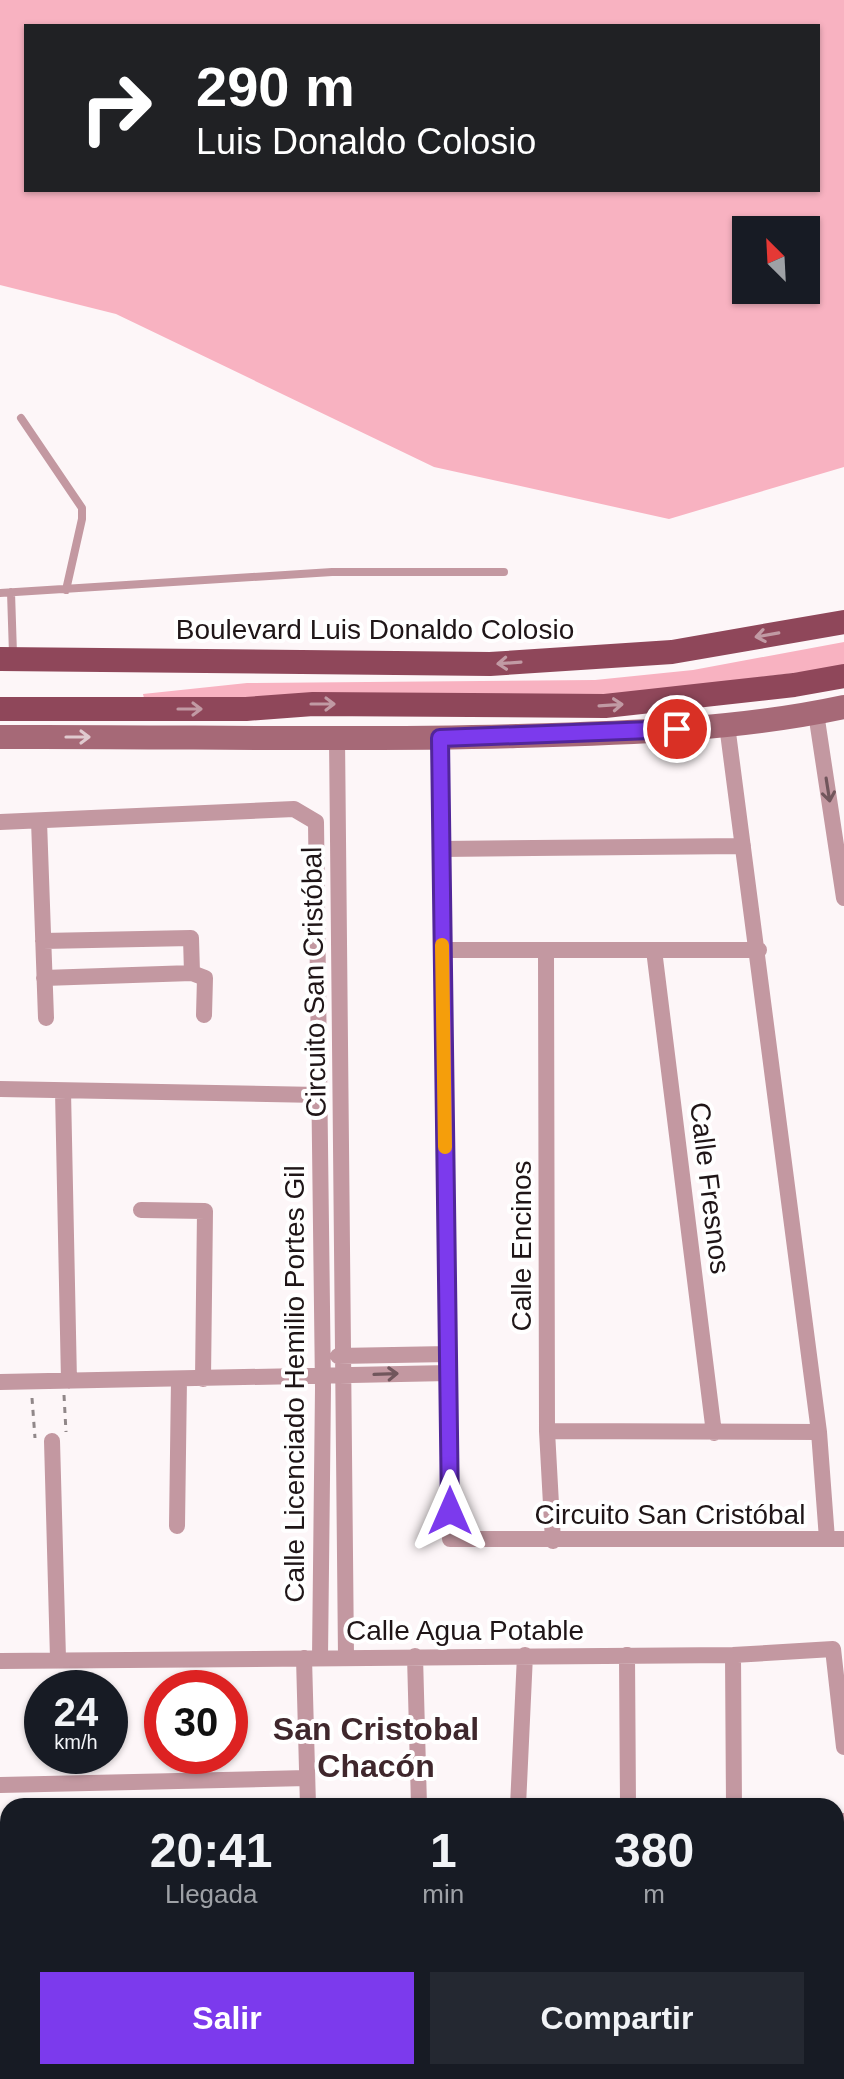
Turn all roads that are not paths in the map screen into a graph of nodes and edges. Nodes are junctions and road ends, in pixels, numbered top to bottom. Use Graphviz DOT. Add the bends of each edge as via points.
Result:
graph roads {
  1 [pos="21,418"];
  2 [pos="504,572"];
  3 [pos="66,590"];
  4 [pos="11,592"];
  5 [pos="0,593"];
  6 [pos="844,622"];
  7 [pos="7,659"];
  8 [pos="844,676"];
  9 [pos="844,707"];
  10 [pos="0,709"];
  11 [pos="816,713"];
  12 [pos="727,725"];
  13 [pos="0,737"];
  14 [pos="337,737"];
  15 [pos="440,738"];
  16 [pos="39,821"];
  17 [pos="0,822"];
  18 [pos="840,837"];
  19 [pos="743,846"];
  20 [pos="441,849"];
  21 [pos="844,898"];
  22 [pos="43,941"];
  23 [pos="442,950"];
  24 [pos="546,950"];
  25 [pos="654,950"];
  26 [pos="759,950"];
  27 [pos="198,976"];
  28 [pos="44,978"];
  29 [pos="204,1015"];
  30 [pos="46,1018"];
  31 [pos="0,1089"];
  32 [pos="63,1091"];
  33 [pos="319,1095"];
  34 [pos="141,1210"];
  35 [pos="449,1354"];
  36 [pos="346,1355"];
  37 [pos="322,1356"];
  38 [pos="449,1373"];
  39 [pos="322,1376"];
  40 [pos="346,1376"];
  41 [pos="179,1379"];
  42 [pos="203,1379"];
  43 [pos="66,1381"];
  44 [pos="0,1382"];
  45 [pos="547,1431"];
  46 [pos="819,1432"];
  47 [pos="714,1433"];
  48 [pos="52,1441"];
  49 [pos="177,1526"];
  50 [pos="835,1539"];
  51 [pos="553,1541"];
  52 [pos="525,1655"];
  53 [pos="627,1655"];
  54 [pos="733,1655"];
  55 [pos="415,1656"];
  56 [pos="346,1657"];
  57 [pos="58,1658"];
  58 [pos="312,1658"];
  59 [pos="0,1661"];
  60 [pos="844,1747"];
  61 [pos="307,1778"];
  62 [pos="0,1785"];
  63 [pos="308,1798"];
  64 [pos="419,1798"];
  65 [pos="518,1798"];
  66 [pos="628,1798"];
  67 [pos="734,1798"];
  1 -- 3 [label="lane" via="82,508"];
  2 -- 3 [label="lane" via="332,572"];
  3 -- 4 [label="lane"];
  4 -- 5 [label="lane"];
  4 -- 7 [label="lane"];
  6 -- 7 [label="main road, Boulevard Luis Donaldo Colosio, one-way" via="672,652 490,664"];
  10 -- 8 [label="main road, one-way" via="605,706"];
  9 -- 11 [label="street"];
  11 -- 12 [label="street"];
  11 -- 18 [label="street, one-way"];
  12 -- 15 [label="street"];
  12 -- 19 [label="street, Circuito San Cristóbal"];
  13 -- 14 [label="street, one-way"];
  14 -- 15 [label="street"];
  14 -- 36 [label="street, Circuito San Cristóbal"];
  15 -- 20 [label="street, Circuito San Cristóbal"];
  16 -- 17 [label="street"];
  16 -- 22 [label="street"];
  16 -- 33 [label="street, Calle Licenciado Hemilio Portes Gil" via="294,809 316,822"];
  18 -- 21 [label="street"];
  19 -- 20 [label="street"];
  19 -- 26 [label="street, Circuito San Cristóbal"];
  20 -- 23 [label="street, Circuito San Cristóbal"];
  22 -- 27 [label="street" via="191,938"];
  22 -- 28 [label="street"];
  23 -- 24 [label="street"];
  23 -- 35 [label="street, Circuito San Cristóbal"];
  24 -- 25 [label="street"];
  24 -- 45 [label="street, Calle Encinos"];
  25 -- 26 [label="street"];
  25 -- 47 [label="street, Calle Fresnos"];
  26 -- 46 [label="street, Circuito San Cristóbal"];
  27 -- 28 [label="street"];
  27 -- 29 [label="street"];
  28 -- 30 [label="street"];
  31 -- 32 [label="street"];
  32 -- 33 [label="street"];
  32 -- 43 [label="street"];
  33 -- 37 [label="street, Calle Licenciado Hemilio Portes Gil"];
  34 -- 42 [label="street" via="205,1211"];
  35 -- 36 [label="street"];
  35 -- 38 [label="street, Circuito San Cristóbal"];
  36 -- 37 [label="street"];
  36 -- 40 [label="street, Circuito San Cristóbal"];
  37 -- 39 [label="street, Calle Licenciado Hemilio Portes Gil"];
  40 -- 38 [label="street, one-way"];
  38 -- 51 [label="street, Circuito San Cristóbal" via="450,1539"];
  39 -- 40 [label="street"];
  39 -- 42 [label="street"];
  39 -- 58 [label="street, Calle Licenciado Hemilio Portes Gil"];
  40 -- 56 [label="street, Circuito San Cristóbal"];
  41 -- 42 [label="street"];
  41 -- 43 [label="street"];
  41 -- 49 [label="street"];
  43 -- 44 [label="street"];
  45 -- 47 [label="street"];
  45 -- 51 [label="street, Calle Encinos"];
  46 -- 47 [label="street"];
  46 -- 50 [label="street, Circuito San Cristóbal"];
  48 -- 57 [label="street"];
  50 -- 51 [label="street, Circuito San Cristóbal"];
  52 -- 53 [label="street, Calle Agua Potable"];
  52 -- 55 [label="street, Calle Agua Potable"];
  52 -- 65 [label="street"];
  53 -- 54 [label="street, Calle Agua Potable"];
  53 -- 66 [label="street"];
  54 -- 60 [label="street, Calle Agua Potable" via="833,1649"];
  54 -- 67 [label="street"];
  55 -- 56 [label="street, Calle Agua Potable"];
  55 -- 64 [label="street"];
  56 -- 58 [label="street, Calle Agua Potable"];
  57 -- 58 [label="street, Calle Agua Potable"];
  57 -- 59 [label="street, Calle Agua Potable"];
  58 -- 61 [label="street, Calle Licenciado Hemilio Portes Gil"];
  61 -- 62 [label="street"];
  61 -- 63 [label="street, Calle Licenciado Hemilio Portes Gil"];
}
